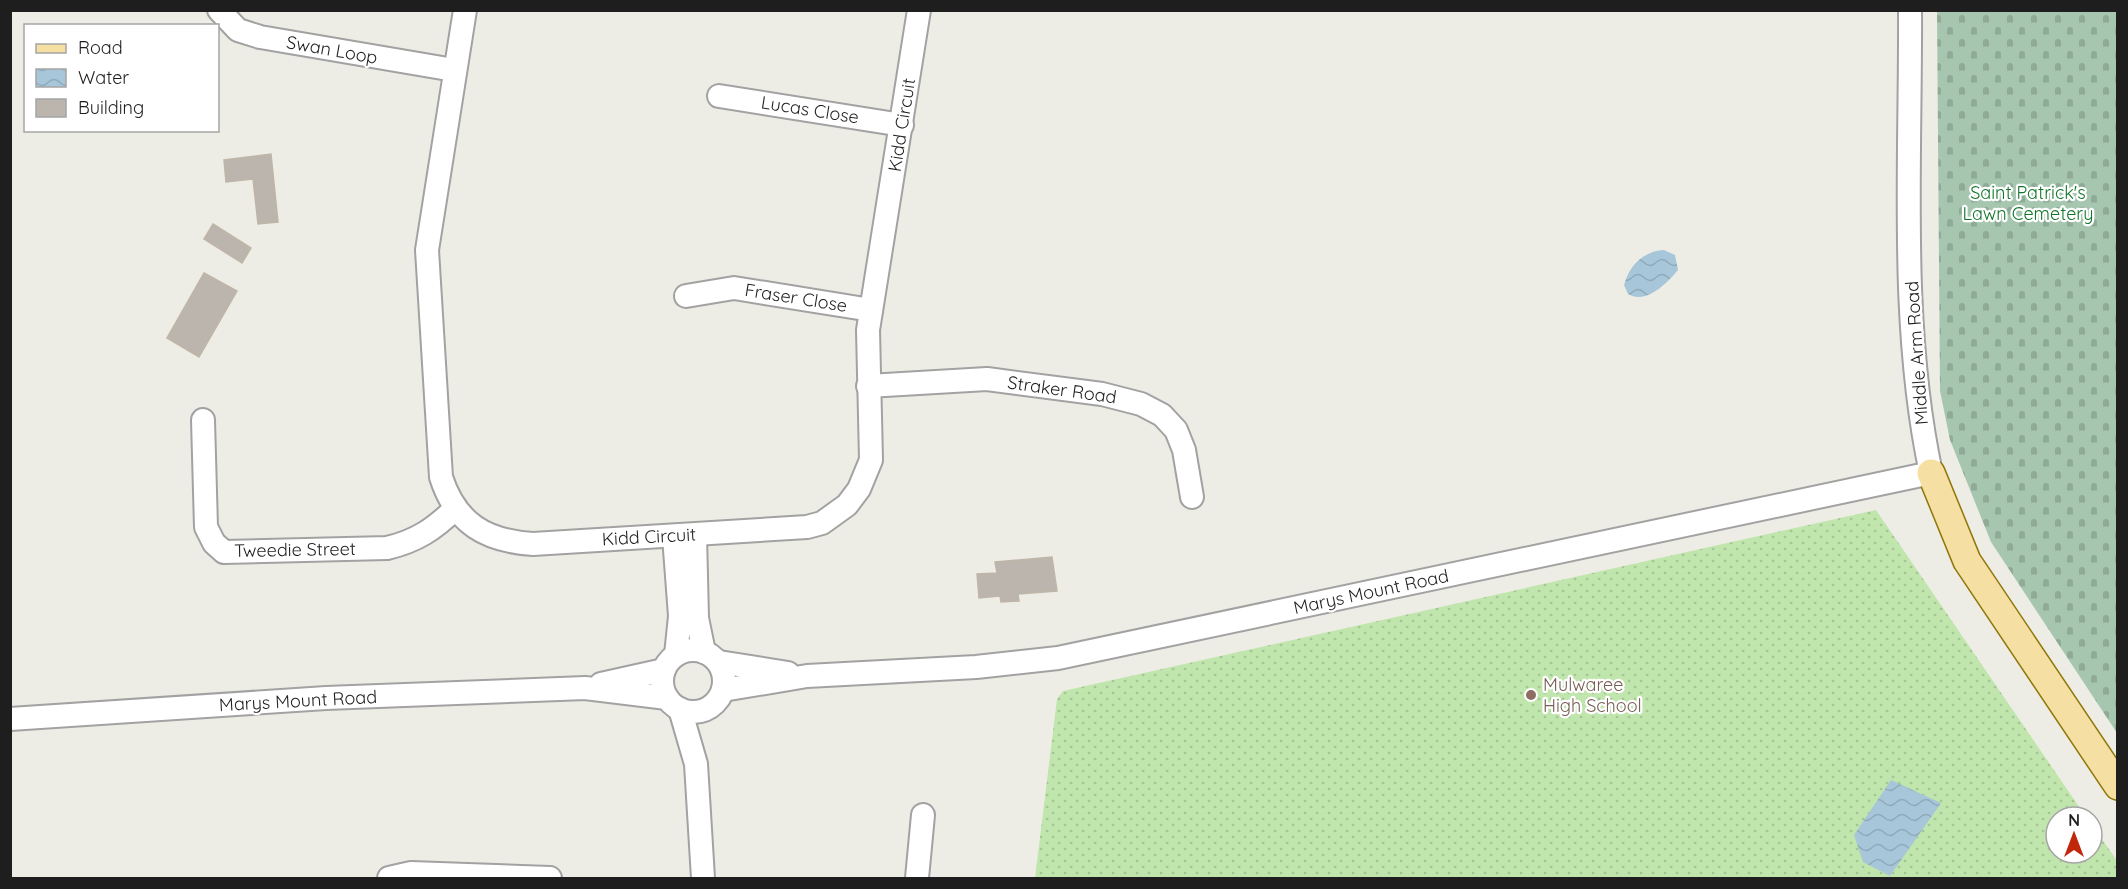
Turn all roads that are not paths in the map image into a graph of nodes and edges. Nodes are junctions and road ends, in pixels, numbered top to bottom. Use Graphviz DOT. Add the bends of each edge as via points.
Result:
graph roads {
  1 [pos="219,10"];
  2 [pos="465,10"];
  3 [pos="919,10"];
  4 [pos="1910,10"];
  5 [pos="454,70"];
  6 [pos="719,96"];
  7 [pos="902,126"];
  8 [pos="686,296"];
  9 [pos="870,310"];
  10 [pos="868,386"];
  11 [pos="203,420"];
  12 [pos="1931,473"];
  13 [pos="1192,497"];
  14 [pos="456,508"];
  15 [pos="684,536"];
  16 [pos="711,657"];
  17 [pos="670,663"];
  18 [pos="807,676"];
  19 [pos="585,688"];
  20 [pos="723,690"];
  21 [pos="674,704"];
  22 [pos="709,708"];
  23 [pos="10,718"];
  24 [pos="696,764"];
  25 [pos="2118,786"];
  26 [pos="923,815"];
  27 [pos="389,879"];
  28 [pos="550,879"];
  29 [pos="702,879"];
  30 [pos="916,879"];
  1 -- 5 [label="street, Swan Loop" via="238,30 260,37"];
  2 -- 5 [label="street, Kidd Circuit"];
  3 -- 7 [label="street, Kidd Circuit"];
  4 -- 12 [label="street, Middle Arm Road" via="1914,343 1918,400"];
  5 -- 14 [label="street, Kidd Circuit" via="427,261 441,477"];
  6 -- 7 [label="street, Lucas Close"];
  7 -- 9 [label="street, Kidd Circuit"];
  8 -- 9 [label="street, Fraser Close" via="734,288"];
  9 -- 10 [label="street, Kidd Circuit"];
  10 -- 13 [label="street, Straker Road" via="987,379 1102,394 1141,404 1176,430 1184,450"];
  10 -- 15 [label="street, Kidd Circuit" via="870,460 859,489 847,505 822,523 807,527"];
  11 -- 14 [label="street, Tweedie Street" via="206,527 224,552 387,548 429,533"];
  12 -- 18 [label="street, Marys Mount Road" via="1058,658 976,667"];
  12 -- 25 [label="main road, Middle Arm Road" via="1967,561"];
  14 -- 15 [label="street, Kidd Circuit" via="478,530 512,542"];
  15 -- 16 [label="street" via="697,618"];
  15 -- 17 [label="street" via="680,616"];
  16 -- 17 [label="street" via="685,651"];
  16 -- 18 [label="street, Marys Mount Road"];
  16 -- 20 [label="street" via="723,671"];
  17 -- 19 [label="street, Marys Mount Road"];
  17 -- 21 [label="street" via="662,680"];
  18 -- 20 [label="street, Marys Mount Road"];
  19 -- 21 [label="street, Marys Mount Road"];
  19 -- 23 [label="street, Marys Mount Road" via="326,698"];
  20 -- 22 [label="street"];
  21 -- 22 [label="street" via="690,712"];
  21 -- 24 [label="street"];
  22 -- 24 [label="street"];
  24 -- 29 [label="street"];
  26 -- 30 [label="street"];
  27 -- 28 [label="street" via="411,873"];
}
